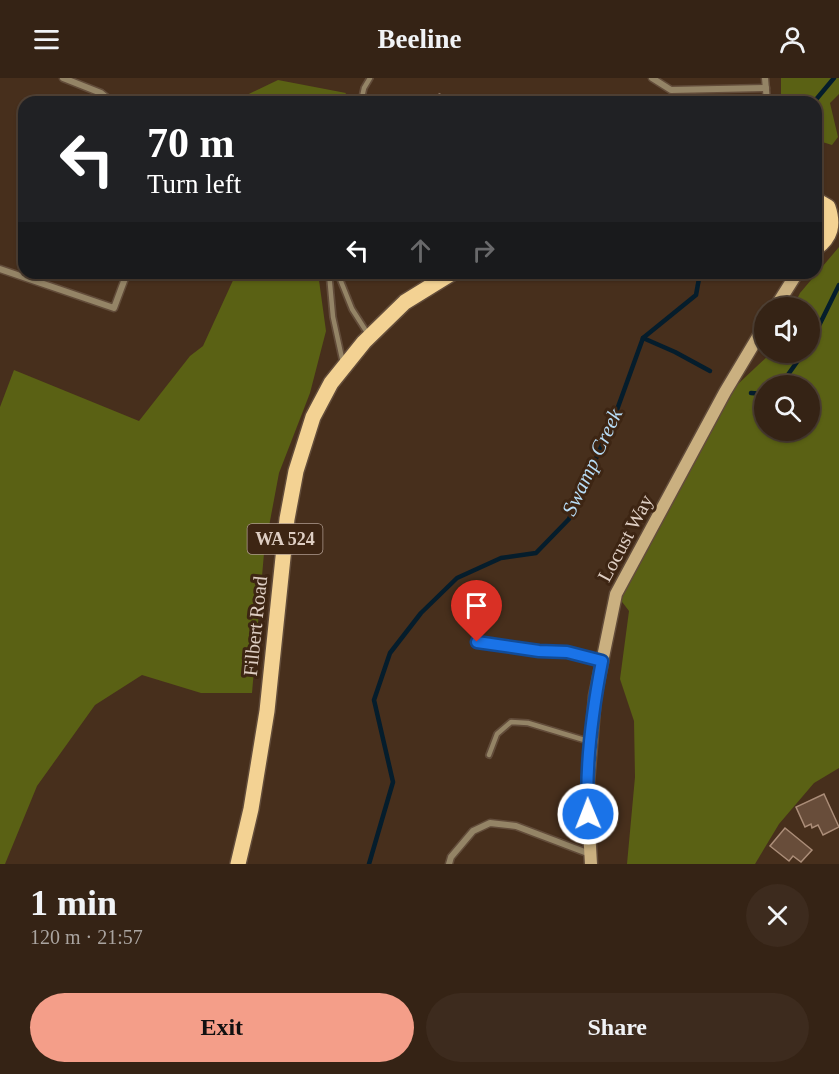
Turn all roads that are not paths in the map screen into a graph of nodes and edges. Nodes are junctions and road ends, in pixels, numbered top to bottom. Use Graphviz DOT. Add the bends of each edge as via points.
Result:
graph roads {
  1 [pos="63,78"];
  2 [pos="370,78"];
  3 [pos="652,78"];
  4 [pos="765,78"];
  5 [pos="766,88"];
  6 [pos="105,96"];
  7 [pos="362,96"];
  8 [pos="767,96"];
  9 [pos="828,205"];
  10 [pos="834,232"];
  11 [pos="822,243"];
  12 [pos="0,269"];
  13 [pos="18,275"];
  14 [pos="29,279"];
  15 [pos="125,279"];
  16 [pos="329,279"];
  17 [pos="340,279"];
  18 [pos="442,279"];
  19 [pos="789,279"];
  20 [pos="780,297"];
  21 [pos="369,336"];
  22 [pos="754,343"];
  23 [pos="344,365"];
  24 [pos="477,642"];
  25 [pos="602,661"];
  26 [pos="591,742"];
  27 [pos="489,755"];
  28 [pos="591,859"];
  29 [pos="238,864"];
  30 [pos="448,864"];
  1 -- 6 [label="street"];
  2 -- 7 [label="lane"];
  3 -- 5 [label="street" via="671,90"];
  4 -- 5 [label="street"];
  5 -- 8 [label="street"];
  9 -- 10 [label="main road"];
  10 -- 11 [label="main road"];
  12 -- 13 [label="street"];
  14 -- 15 [label="street" via="114,308"];
  16 -- 23 [label="lane"];
  17 -- 21 [label="lane"];
  18 -- 21 [label="main road, Filbert Road / WA 524" via="405,302"];
  19 -- 20 [label="main road"];
  21 -- 23 [label="main road, Filbert Road / WA 524"];
  22 -- 25 [label="main road, Locust Way" via="616,594"];
  23 -- 29 [label="main road, Filbert Road / WA 524" via="313,417 296,471 287,519 267,711"];
  24 -- 25 [label="lane" via="567,652"];
  25 -- 26 [label="main road, Locust Way"];
  26 -- 27 [label="lane" via="528,723 511,722 497,734"];
  26 -- 28 [label="main road, Locust Way" via="586,794"];
  28 -- 30 [label="street" via="516,826 490,823 473,831"];
}
